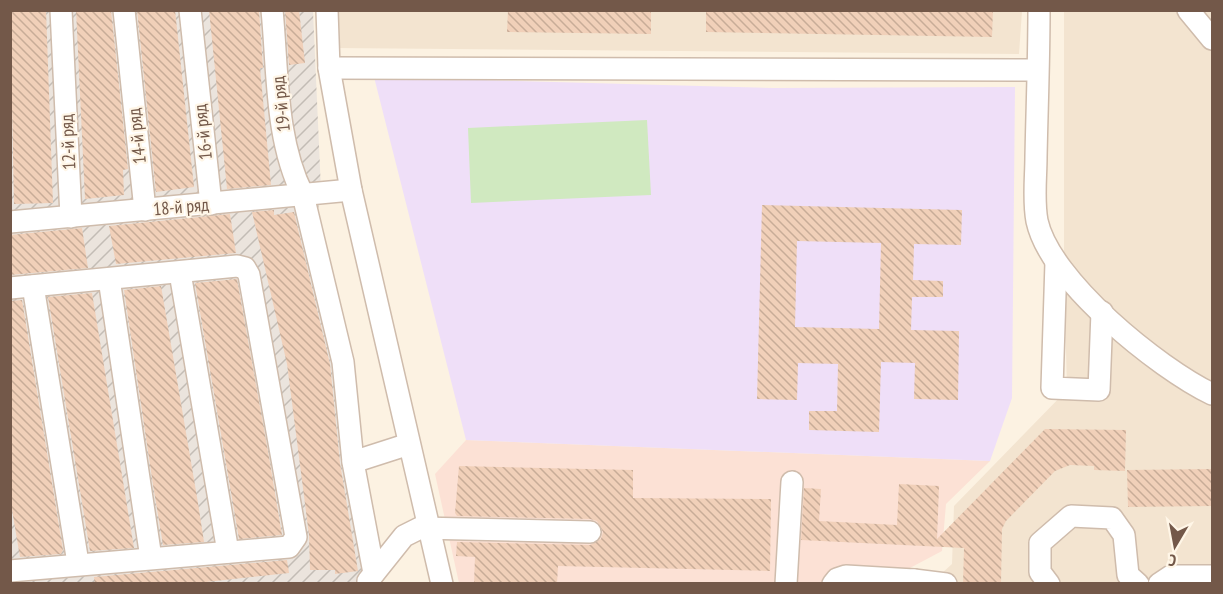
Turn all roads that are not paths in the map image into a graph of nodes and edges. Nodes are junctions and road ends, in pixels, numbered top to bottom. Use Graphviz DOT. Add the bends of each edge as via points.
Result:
graph roads {
  1 [pos="61,10"];
  2 [pos="124,10"];
  3 [pos="190,10"];
  4 [pos="272,10"];
  5 [pos="327,10"];
  6 [pos="1039,10"];
  7 [pos="1188,10"];
  8 [pos="1212,39"];
  9 [pos="329,68"];
  10 [pos="1037,70"];
  11 [pos="351,190"];
  12 [pos="303,195"];
  13 [pos="211,204"];
  14 [pos="146,210"];
  15 [pos="71,217"];
  16 [pos="10,222"];
  17 [pos="1056,262"];
  18 [pos="180,273"];
  19 [pos="109,279"];
  20 [pos="33,286"];
  21 [pos="10,288"];
  22 [pos="1102,312"];
  23 [pos="1212,394"];
  24 [pos="409,444"];
  25 [pos="353,462"];
  26 [pos="792,482"];
  27 [pos="428,528"];
  28 [pos="590,532"];
  29 [pos="228,552"];
  30 [pos="151,558"];
  31 [pos="78,563"];
  32 [pos="12,571"];
  33 [pos="370,578"];
  34 [pos="1200,578"];
  35 [pos="913,582"];
  36 [pos="442,584"];
  37 [pos="786,584"];
  38 [pos="833,584"];
  39 [pos="946,584"];
  40 [pos="1049,584"];
  41 [pos="1138,584"];
  42 [pos="1159,584"];
  1 -- 15 [label="street, 12-й ряд"];
  2 -- 14 [label="street, 14-й ряд"];
  3 -- 13 [label="street, 16-й ряд"];
  4 -- 12 [label="street, 19-й ряд" via="286,150"];
  5 -- 9 [label="street"];
  6 -- 10 [label="street"];
  7 -- 8 [label="street"];
  9 -- 10 [label="street"];
  9 -- 11 [label="street"];
  10 -- 17 [label="street" via="1035,201 1041,235"];
  11 -- 12 [label="street, 18-й ряд"];
  11 -- 24 [label="street"];
  12 -- 13 [label="street, 18-й ряд"];
  12 -- 25 [label="street, 19-й ряд" via="343,362"];
  13 -- 14 [label="street, 18-й ряд"];
  14 -- 15 [label="street, 18-й ряд"];
  15 -- 16 [label="street, 18-й ряд"];
  17 -- 22 [label="street"];
  17 -- 22 [label="street" via="1052,388 1100,390"];
  18 -- 19 [label="street"];
  18 -- 29 [label="street"];
  18 -- 29 [label="street" via="237,266 245,268 249,275 294,525 296,537 290,547"];
  19 -- 20 [label="street"];
  19 -- 30 [label="street"];
  20 -- 21 [label="street"];
  20 -- 31 [label="street"];
  22 -- 23 [label="street" via="1160,362"];
  24 -- 25 [label="street"];
  24 -- 27 [label="street"];
  25 -- 33 [label="street, 19-й ряд"];
  26 -- 37 [label="street"];
  27 -- 28 [label="street"];
  27 -- 33 [label="street" via="411,530 404,536"];
  27 -- 36 [label="street"];
  29 -- 30 [label="street"];
  30 -- 31 [label="street"];
  31 -- 32 [label="street"];
  34 -- 42 [label="street" via="1171,576"];
  35 -- 38 [label="street" via="846,576"];
  35 -- 39 [label="street"];
  40 -- 41 [label="street" via="1040,572 1040,543 1071,516 1112,518 1124,535 1128,575"];
}
